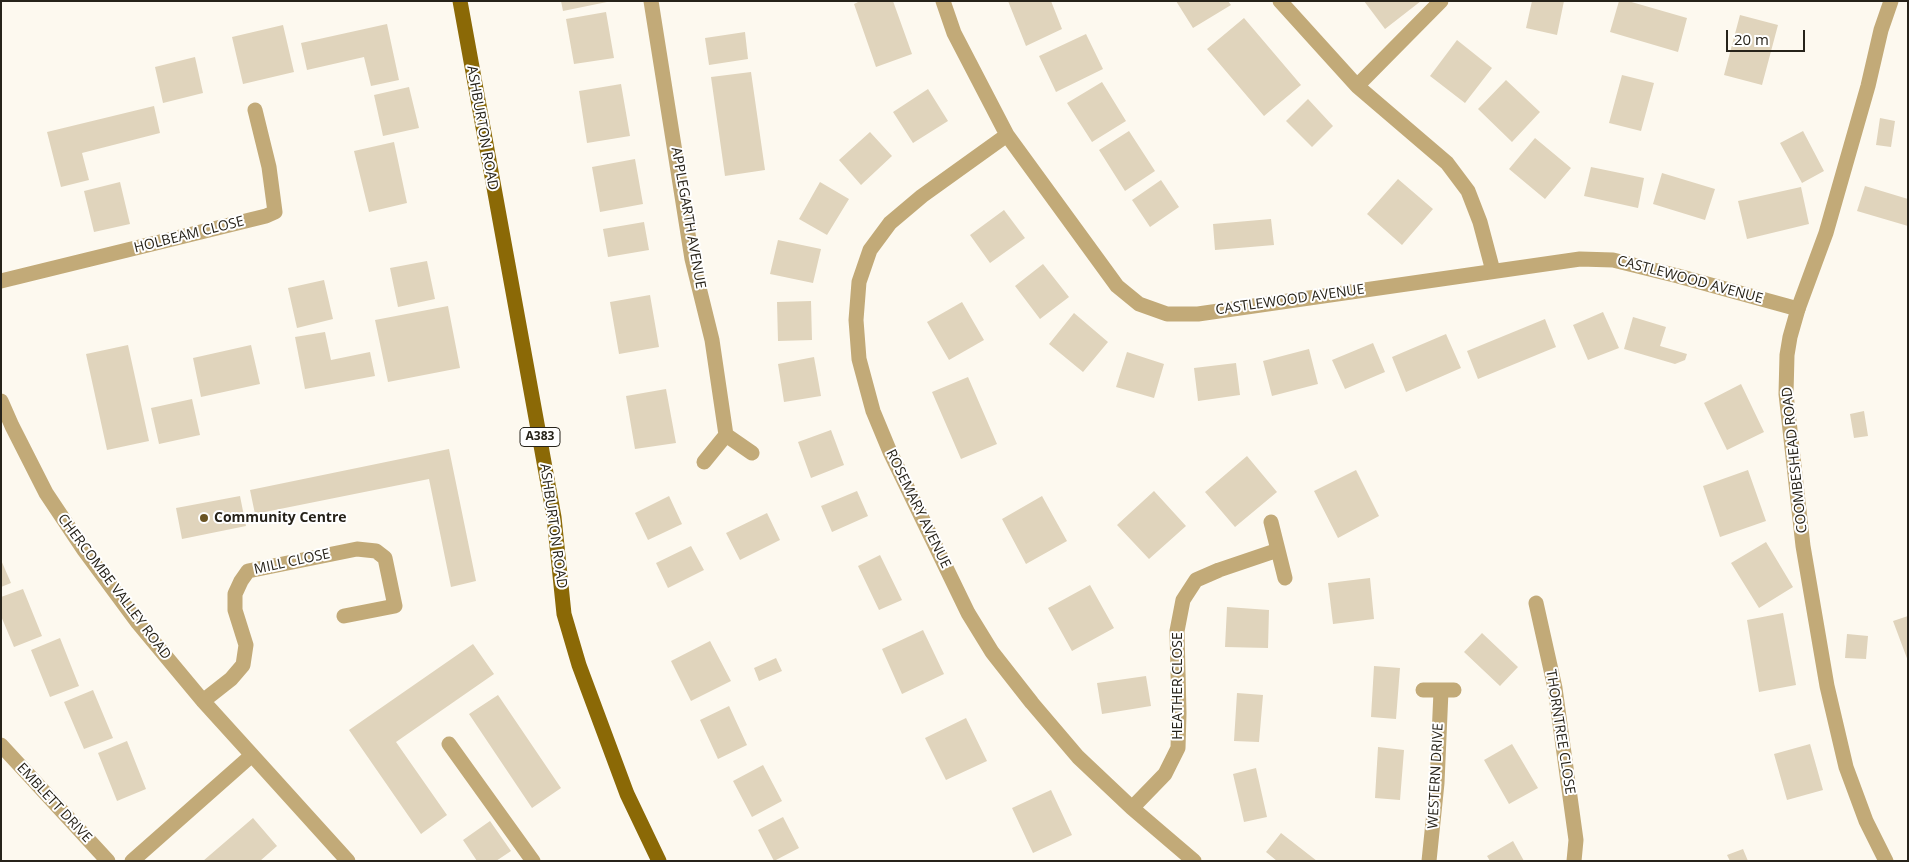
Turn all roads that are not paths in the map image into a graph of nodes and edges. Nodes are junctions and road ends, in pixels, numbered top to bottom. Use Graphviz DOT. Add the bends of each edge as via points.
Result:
graph roads {
  1 [pos="460,1"];
  2 [pos="651,1"];
  3 [pos="943,1"];
  4 [pos="1280,1"];
  5 [pos="1441,1"];
  6 [pos="1891,1"];
  7 [pos="1357,86"];
  8 [pos="254,110"];
  9 [pos="1007,135"];
  10 [pos="1493,271"];
  11 [pos="1,281"];
  12 [pos="1798,309"];
  13 [pos="1,401"];
  14 [pos="726,435"];
  15 [pos="752,453"];
  16 [pos="704,462"];
  17 [pos="1271,522"];
  18 [pos="1278,550"];
  19 [pos="1285,578"];
  20 [pos="1536,603"];
  21 [pos="344,616"];
  22 [pos="1423,690"];
  23 [pos="203,701"];
  24 [pos="449,744"];
  25 [pos="1,745"];
  26 [pos="252,755"];
  27 [pos="1132,808"];
  28 [pos="108,861"];
  29 [pos="132,861"];
  30 [pos="348,861"];
  31 [pos="533,861"];
  32 [pos="659,861"];
  33 [pos="1194,861"];
  34 [pos="1429,861"];
  35 [pos="1574,861"];
  36 [pos="1886,861"];
  1 -- 32 [label="main road, ASHBURTON ROAD / A383" via="554,517 564,614 626,794"];
  2 -- 14 [label="street, APPLEGARTH AVENUE" via="692,259 712,340"];
  3 -- 9 [label="street, CASTLEWOOD AVENUE" via="954,33"];
  4 -- 7 [label="street"];
  5 -- 7 [label="street"];
  6 -- 12 [label="street, COOMBESHEAD ROAD" via="1826,232"];
  7 -- 10 [label="street" via="1447,163 1468,191"];
  8 -- 11 [label="street, HOLBEAM CLOSE" via="269,167 275,212"];
  9 -- 10 [label="street, CASTLEWOOD AVENUE" via="1117,286 1139,304 1167,314 1198,314"];
  9 -- 27 [label="street, ROSEMARY AVENUE" via="922,196 890,223 870,250 859,282 856,320 859,359 873,411 890,452 968,613 992,652 1032,703 1078,757"];
  10 -- 12 [label="street, CASTLEWOOD AVENUE" via="1580,259 1614,260"];
  12 -- 36 [label="street, COOMBESHEAD ROAD" via="1787,355 1786,394 1803,546 1827,686 1846,767 1866,821"];
  13 -- 23 [label="street, CHERCOMBE VALLEY ROAD" via="46,493 84,550 138,623"];
  14 -- 15 [label="street"];
  14 -- 16 [label="street"];
  17 -- 18 [label="street"];
  18 -- 19 [label="street"];
  18 -- 27 [label="street, HEATHER CLOSE" via="1196,580 1183,600 1177,631 1178,748 1165,774"];
  20 -- 35 [label="street, THORNTREE CLOSE" via="1555,688 1576,840"];
  21 -- 23 [label="street, MILL CLOSE" via="395,606 385,558 376,550 357,549 248,571 235,594 246,645 243,665"];
  22 -- 34 [label="street, WESTERN DRIVE" via="1447,691"];
  23 -- 26 [label="street, CHERCOMBE VALLEY ROAD"];
  24 -- 31 [label="street"];
  25 -- 28 [label="street, EMBLETT DRIVE"];
  26 -- 29 [label="street"];
  26 -- 30 [label="street, CHERCOMBE VALLEY ROAD"];
  27 -- 33 [label="street, ROSEMARY AVENUE"];
}
